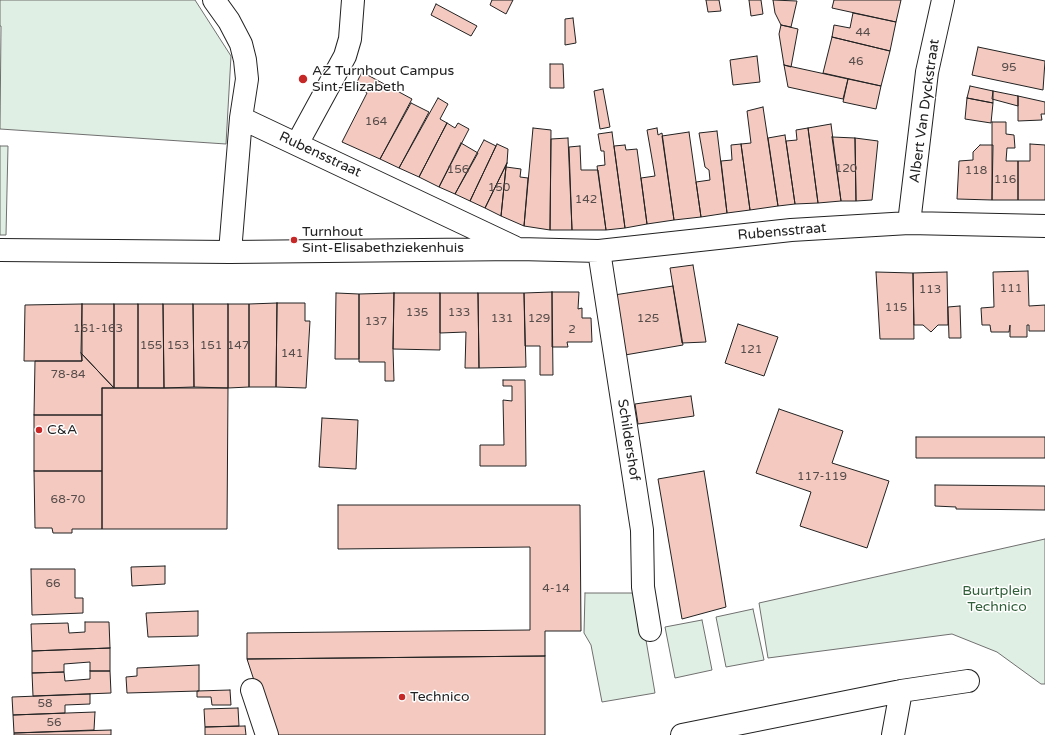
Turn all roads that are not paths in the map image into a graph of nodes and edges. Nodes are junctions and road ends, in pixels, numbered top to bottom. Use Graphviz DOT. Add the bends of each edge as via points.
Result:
graph roads {
  1 [pos="214,0"];
  2 [pos="353,0"];
  3 [pos="943,0"];
  4 [pos="242,118"];
  5 [pos="297,144"];
  6 [pos="910,222"];
  7 [pos="1045,226"];
  8 [pos="519,249"];
  9 [pos="0,250"];
  10 [pos="599,251"];
  11 [pos="230,252"];
  12 [pos="650,630"];
  13 [pos="968,681"];
  14 [pos="252,690"];
  15 [pos="901,691"];
  16 [pos="267,735"];
  17 [pos="682,735"];
  18 [pos="893,735"];
  1 -- 4 [label="street" via="241,44 245,60 247,78"];
  2 -- 5 [label="street" via="350,39 345,56"];
  3 -- 6 [label="street, Albert Van Dyckstraat" via="927,72"];
  4 -- 5 [label="street, Rubensstraat"];
  4 -- 11 [label="street"];
  5 -- 8 [label="street, Rubensstraat"];
  6 -- 7 [label="street, Rubensstraat"];
  6 -- 10 [label="street, Rubensstraat" via="790,230"];
  8 -- 10 [label="street, Rubensstraat"];
  8 -- 11 [label="street, Rubensstraat"];
  9 -- 11 [label="street, Rubensstraat"];
  10 -- 12 [label="street, Schildershof" via="642,530 643,587"];
  13 -- 15 [label="street"];
  14 -- 16 [label="street"];
  15 -- 17 [label="street"];
  15 -- 18 [label="street"];
}
